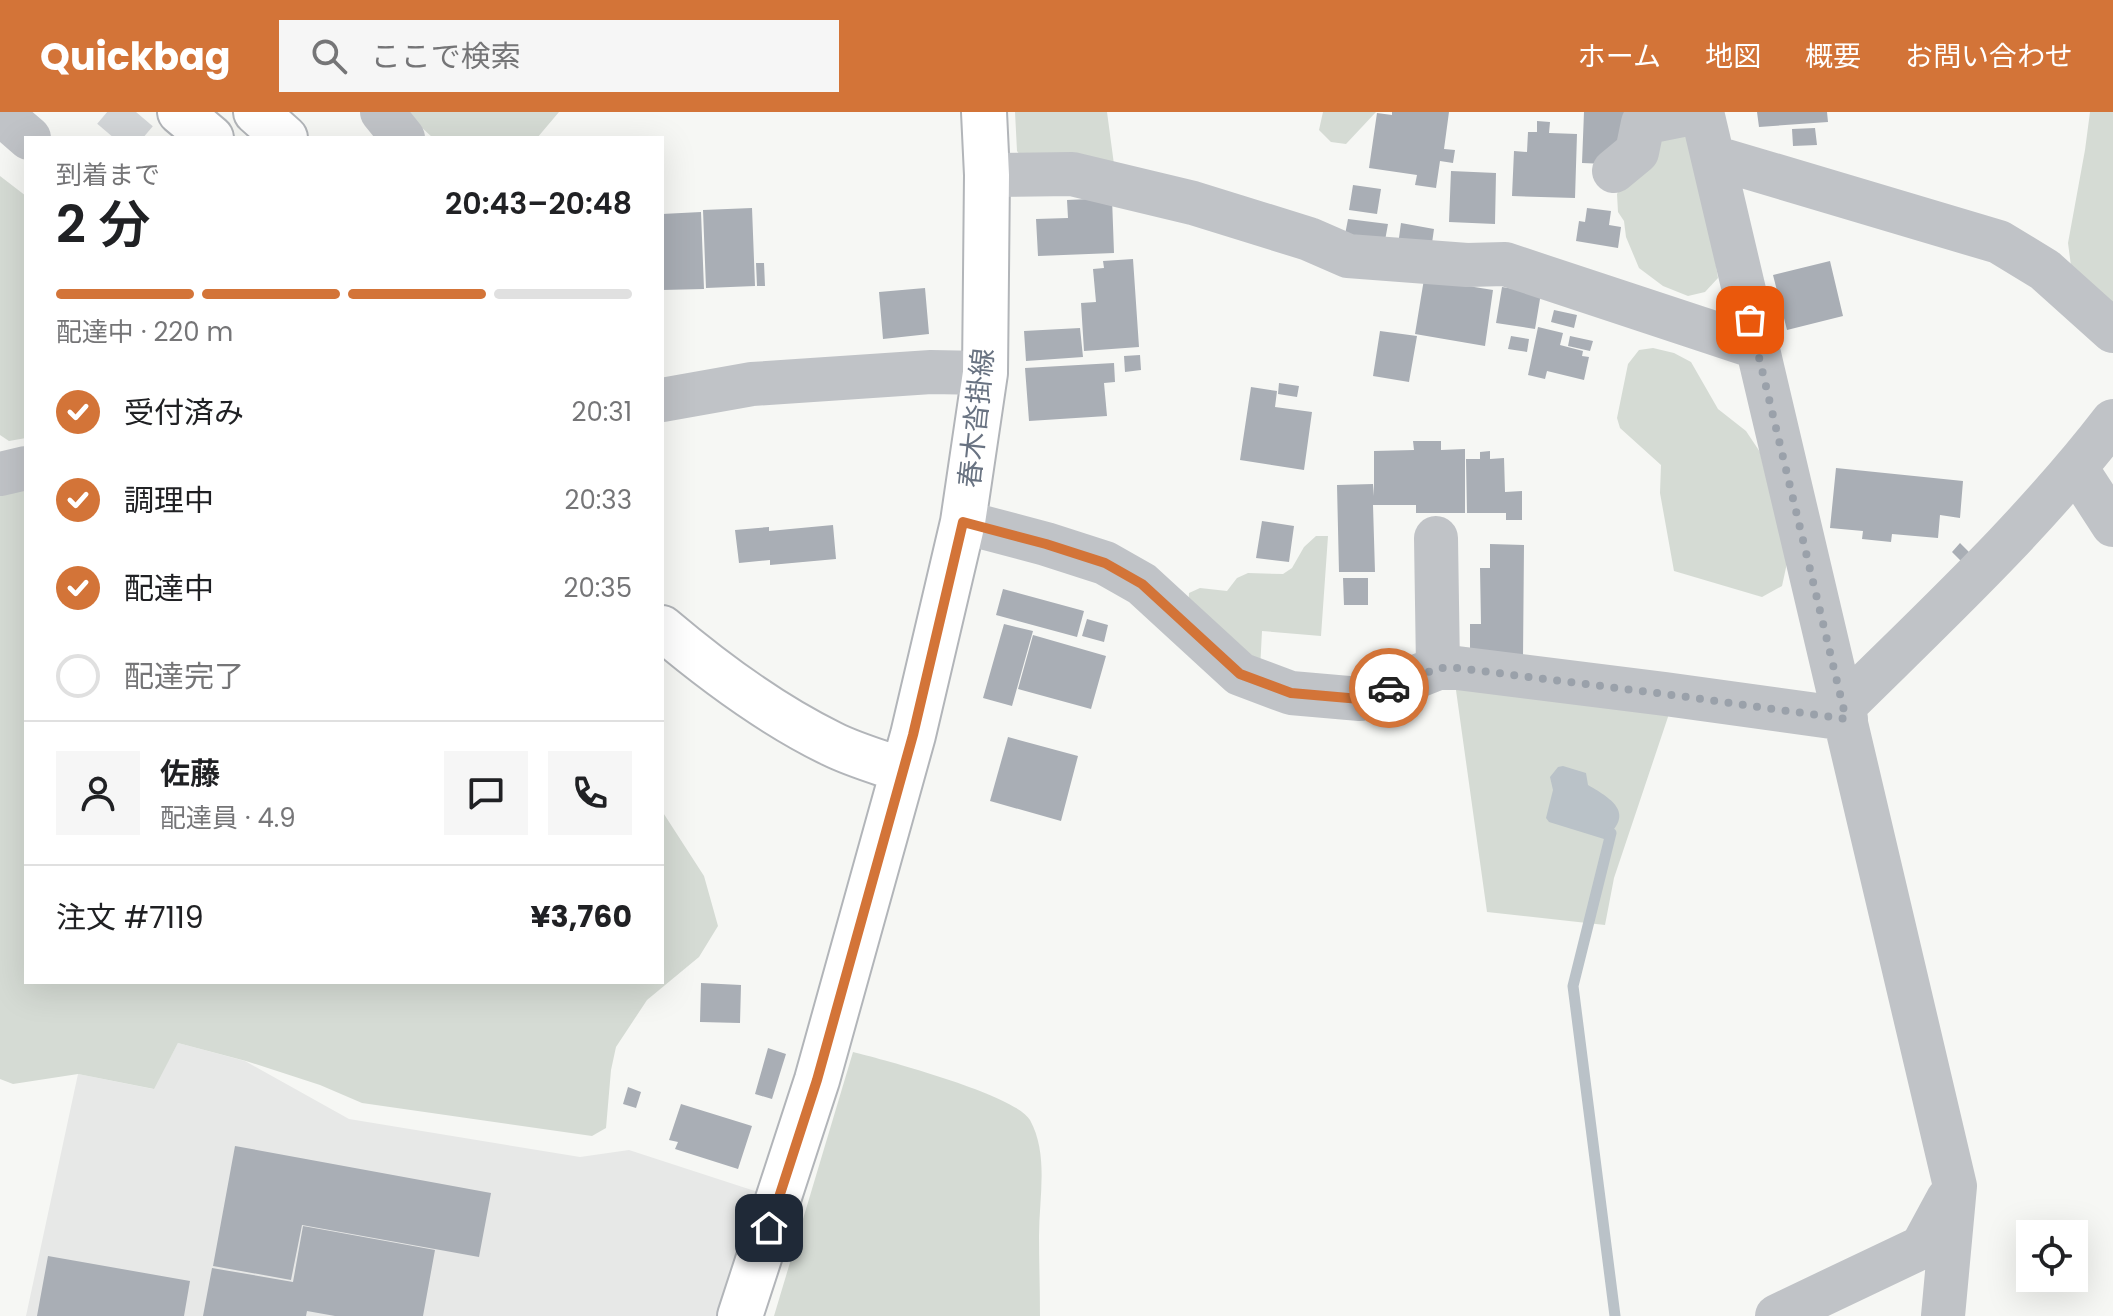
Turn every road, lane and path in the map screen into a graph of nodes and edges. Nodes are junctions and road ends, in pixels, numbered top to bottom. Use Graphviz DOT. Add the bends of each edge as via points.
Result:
graph roads {
  1 [pos="180,112"];
  2 [pos="256,112"];
  3 [pos="382,112"];
  4 [pos="984,112"];
  5 [pos="1700,112"];
  6 [pos="0,113"];
  7 [pos="27,136"];
  8 [pos="209,136"];
  9 [pos="283,136"];
  10 [pos="401,136"];
  11 [pos="1713,157"];
  12 [pos="1614,171"];
  13 [pos="987,175"];
  14 [pos="2113,331"];
  15 [pos="1756,347"];
  16 [pos="985,373"];
  17 [pos="664,400"];
  18 [pos="2113,421"];
  19 [pos="24,468"];
  20 [pos="2076,468"];
  21 [pos="0,474"];
  22 [pos="963,522"];
  23 [pos="2113,525"];
  24 [pos="1436,538"];
  25 [pos="664,630"];
  26 [pos="664,664"];
  27 [pos="1438,668"];
  28 [pos="1844,713"];
  29 [pos="898,785"];
  30 [pos="1955,1186"];
  31 [pos="740,1316"];
  32 [pos="1777,1316"];
  33 [pos="1943,1316"];
  1 -- 8 [label="main road"];
  2 -- 9 [label="main road"];
  3 -- 10 [label="street"];
  4 -- 13 [label="main road, 春木沓掛線"];
  5 -- 11 [label="street"];
  5 -- 12 [label="street" via="1643,123 1637,152"];
  6 -- 7 [label="street"];
  11 -- 14 [label="street" via="1999,242 2045,270"];
  11 -- 15 [label="street"];
  13 -- 15 [label="street" via="1072,174 1193,203 1348,256 1505,264"];
  13 -- 16 [label="main road, 春木沓掛線"];
  15 -- 28 [label="street"];
  16 -- 17 [label="street" via="752,384"];
  16 -- 22 [label="main road, 春木沓掛線"];
  18 -- 20 [label="street"];
  19 -- 21 [label="street"];
  20 -- 23 [label="street"];
  20 -- 28 [label="street"];
  22 -- 27 [label="street" via="1105,563 1142,584 1240,674 1291,693 1360,699"];
  22 -- 29 [label="main road, 春木沓掛線"];
  24 -- 27 [label="street"];
  25 -- 29 [label="main road" via="739,689"];
  26 -- 29 [label="main road" via="733,716 830,773"];
  27 -- 28 [label="street"];
  28 -- 30 [label="street"];
  29 -- 31 [label="main road, 春木沓掛線" via="817,1080"];
  30 -- 32 [label="street" via="1922,1247"];
  30 -- 33 [label="street"];
}
